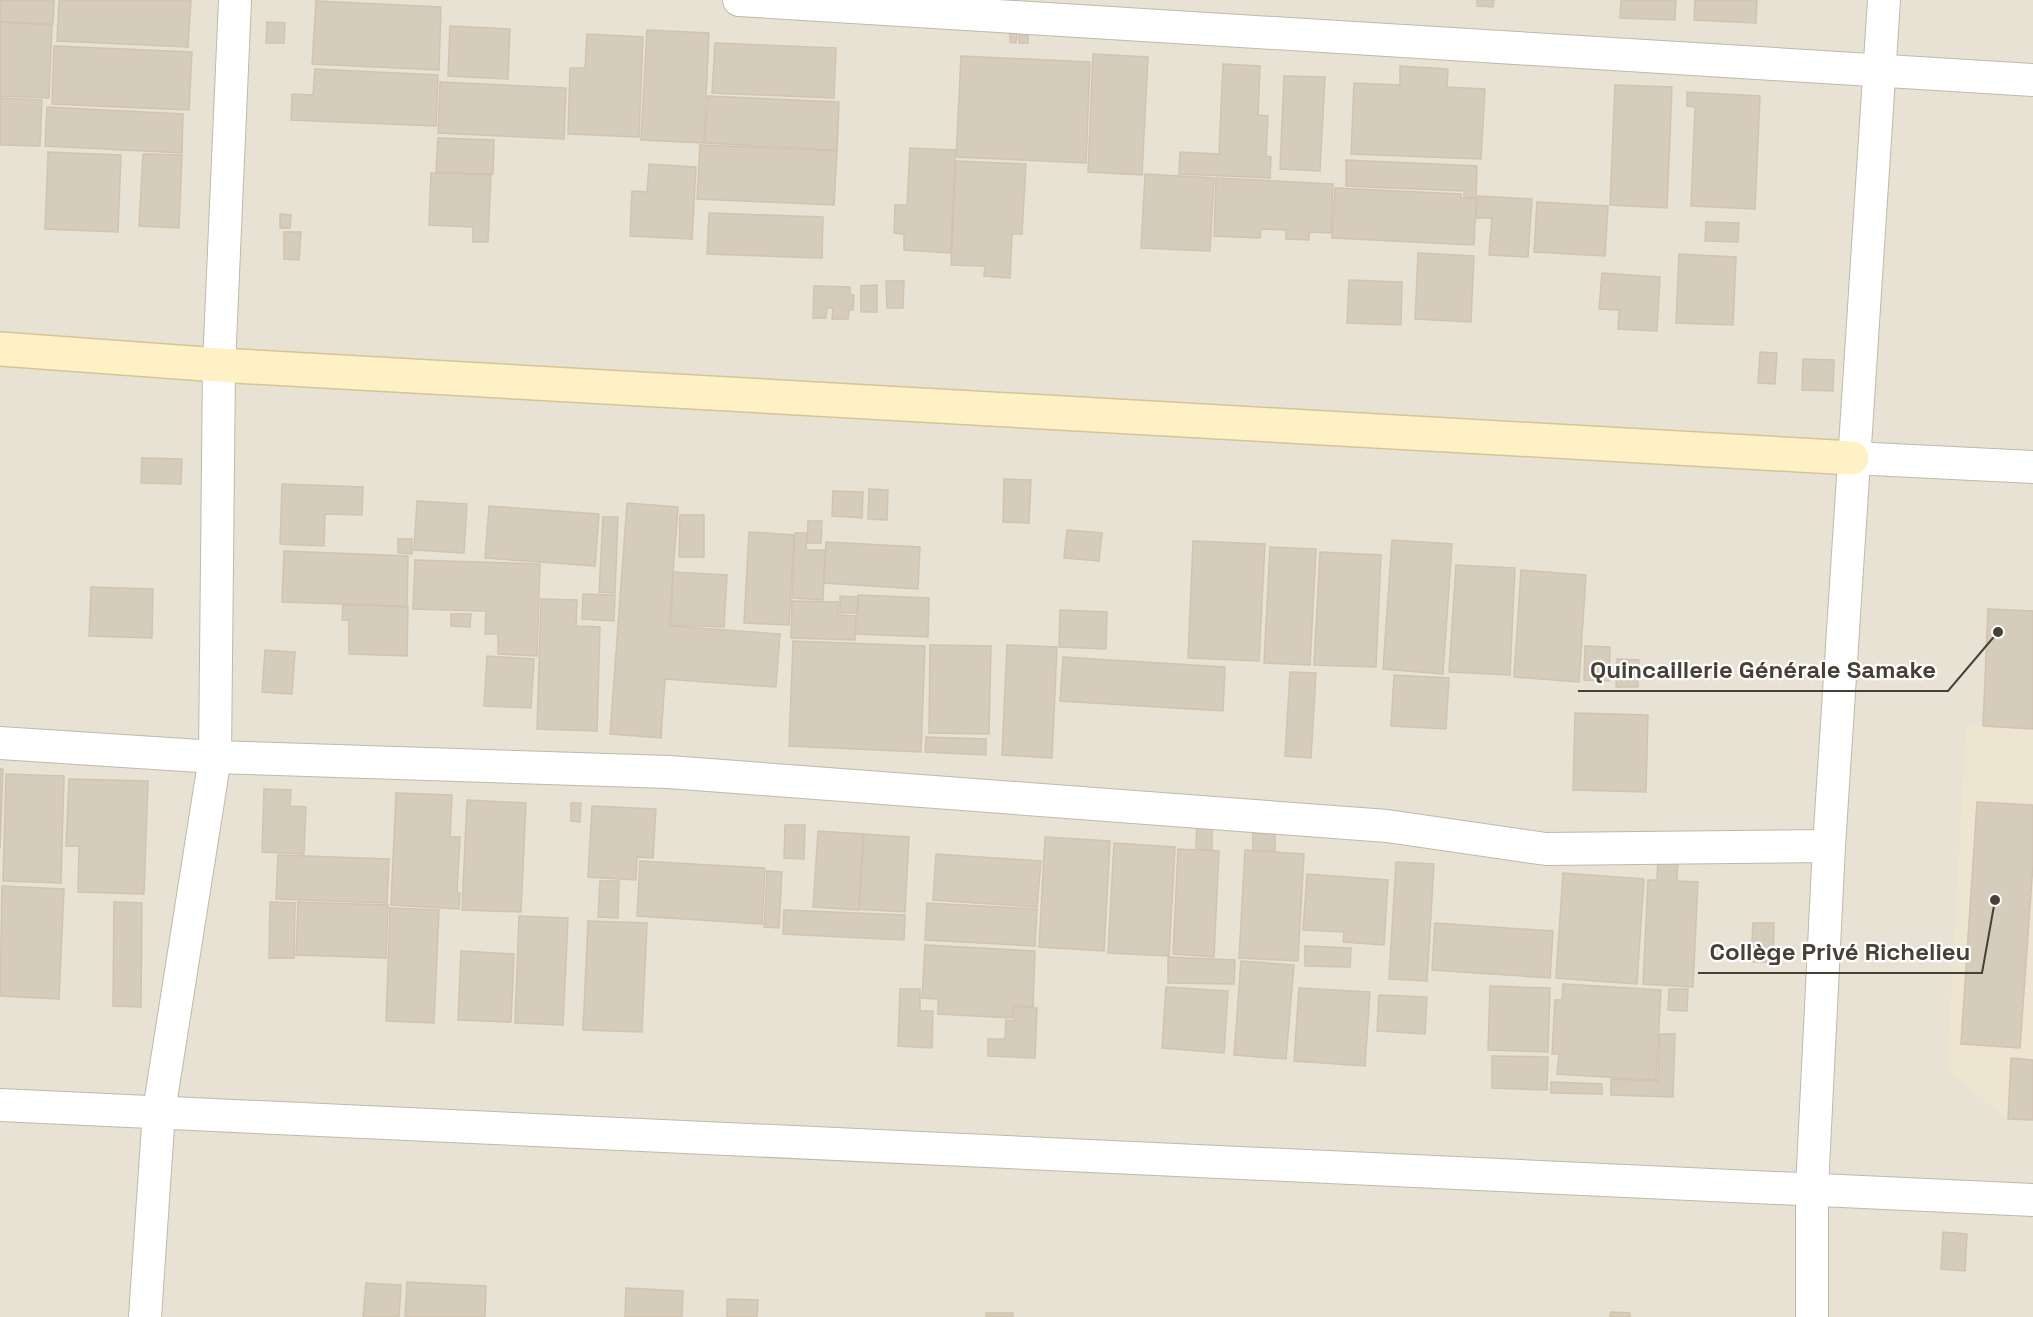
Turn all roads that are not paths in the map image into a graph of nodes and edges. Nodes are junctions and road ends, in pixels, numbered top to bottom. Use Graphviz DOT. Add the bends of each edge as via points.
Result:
graph roads {
  1 [pos="235,0"];
  2 [pos="739,0"];
  3 [pos="1884,0"];
  4 [pos="1881,69"];
  5 [pos="2033,80"];
  6 [pos="0,349"];
  7 [pos="219,365"];
  8 [pos="1852,458"];
  9 [pos="2033,467"];
  10 [pos="0,743"];
  11 [pos="216,757"];
  12 [pos="1829,846"];
  13 [pos="0,1105"];
  14 [pos="159,1111"];
  15 [pos="1812,1188"];
  16 [pos="2033,1200"];
  17 [pos="145,1317"];
  18 [pos="1812,1317"];
  1 -- 7 [label="street"];
  2 -- 4 [label="street"];
  3 -- 4 [label="street"];
  4 -- 5 [label="street"];
  4 -- 8 [label="street"];
  6 -- 7 [label="street"];
  7 -- 8 [label="street"];
  7 -- 11 [label="street"];
  8 -- 9 [label="street"];
  8 -- 12 [label="street"];
  10 -- 11 [label="street"];
  11 -- 12 [label="street" via="669,772 1387,826 1546,849"];
  11 -- 14 [label="street"];
  12 -- 15 [label="street"];
  13 -- 14 [label="street"];
  14 -- 15 [label="street"];
  14 -- 17 [label="street"];
  15 -- 16 [label="street"];
  15 -- 18 [label="street"];
}
